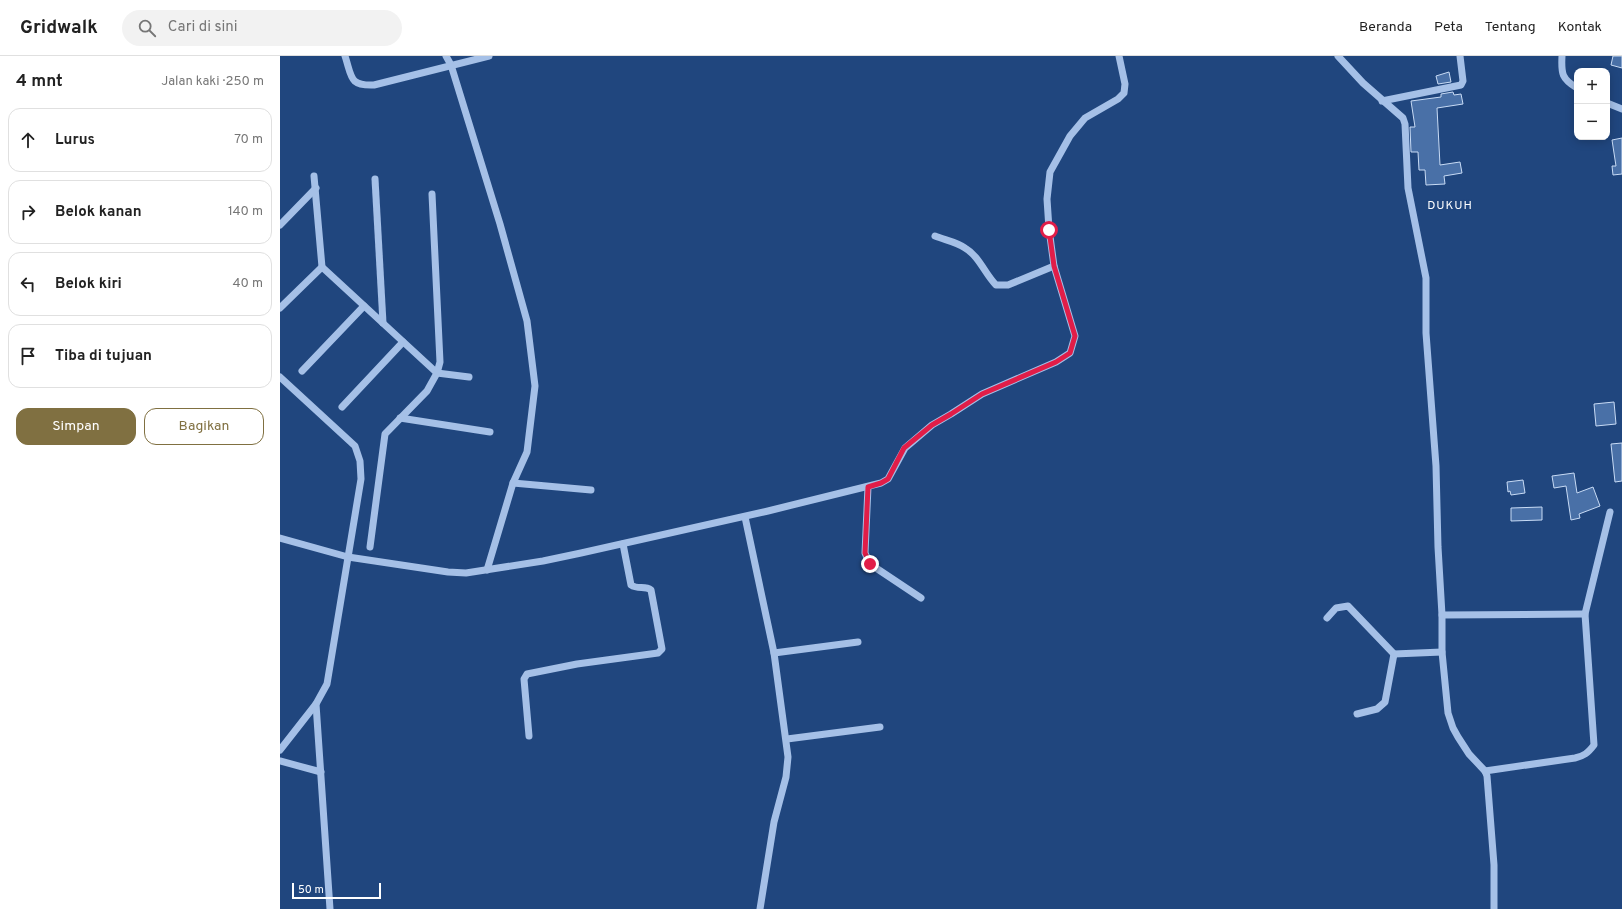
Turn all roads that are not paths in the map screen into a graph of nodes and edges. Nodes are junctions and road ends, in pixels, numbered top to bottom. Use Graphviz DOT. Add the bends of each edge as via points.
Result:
graph roads {
  1 [pos="345,56"];
  2 [pos="446,56"];
  3 [pos="489,56"];
  4 [pos="1119,56"];
  5 [pos="1338,56"];
  6 [pos="1460,56"];
  7 [pos="1562,56"];
  8 [pos="451,65"];
  9 [pos="1574,86"];
  10 [pos="1382,101"];
  11 [pos="1610,104"];
  12 [pos="1622,109"];
  13 [pos="314,176"];
  14 [pos="375,179"];
  15 [pos="316,188"];
  16 [pos="432,194"];
  17 [pos="280,225"];
  18 [pos="935,236"];
  19 [pos="1054,266"];
  20 [pos="322,267"];
  21 [pos="364,306"];
  22 [pos="280,308"];
  23 [pos="383,323"];
  24 [pos="403,342"];
  25 [pos="302,371"];
  26 [pos="437,373"];
  27 [pos="280,378"];
  28 [pos="469,378"];
  29 [pos="342,407"];
  30 [pos="400,418"];
  31 [pos="490,432"];
  32 [pos="513,483"];
  33 [pos="868,487"];
  34 [pos="591,490"];
  35 [pos="1610,512"];
  36 [pos="745,517"];
  37 [pos="280,538"];
  38 [pos="623,544"];
  39 [pos="370,547"];
  40 [pos="348,557"];
  41 [pos="487,570"];
  42 [pos="922,598"];
  43 [pos="1585,614"];
  44 [pos="1442,615"];
  45 [pos="1327,618"];
  46 [pos="858,642"];
  47 [pos="1442,652"];
  48 [pos="774,653"];
  49 [pos="1394,654"];
  50 [pos="316,704"];
  51 [pos="1357,714"];
  52 [pos="880,727"];
  53 [pos="530,736"];
  54 [pos="787,739"];
  55 [pos="280,750"];
  56 [pos="280,761"];
  57 [pos="1485,771"];
  58 [pos="321,772"];
  59 [pos="330,909"];
  60 [pos="760,909"];
  61 [pos="1494,909"];
  1 -- 8 [label="street" via="353,80 362,86"];
  2 -- 8 [label="street"];
  3 -- 8 [label="street"];
  4 -- 19 [label="street" via="1125,84 1124,93 1085,118 1070,136 1050,172 1049,230"];
  5 -- 10 [label="street"];
  6 -- 10 [label="street" via="1461,85"];
  7 -- 9 [label="street" via="1562,72 1567,82"];
  8 -- 32 [label="street" via="527,321 535,386 527,452"];
  10 -- 44 [label="street" via="1402,118 1405,124 1408,188 1426,278 1426,333 1433,421"];
  11 -- 12 [label="street"];
  13 -- 15 [label="street"];
  14 -- 23 [label="street"];
  15 -- 17 [label="street"];
  15 -- 20 [label="street"];
  16 -- 26 [label="street" via="440,362"];
  18 -- 19 [label="street" via="966,248 996,285 1008,285"];
  19 -- 33 [label="street" via="1075,336 1070,353 1056,362 982,394 932,425 904,448 888,479"];
  20 -- 21 [label="street"];
  20 -- 22 [label="street"];
  21 -- 23 [label="street"];
  21 -- 25 [label="street"];
  23 -- 24 [label="street"];
  24 -- 26 [label="street"];
  24 -- 29 [label="street"];
  26 -- 28 [label="street"];
  26 -- 30 [label="street" via="427,391"];
  27 -- 40 [label="street" via="355,446 360,461 361,479"];
  30 -- 31 [label="street"];
  30 -- 39 [label="street" via="385,434"];
  32 -- 34 [label="street"];
  32 -- 41 [label="street"];
  33 -- 36 [label="street"];
  33 -- 42 [label="street" via="865,553 867,560"];
  35 -- 43 [label="street"];
  36 -- 38 [label="street"];
  36 -- 48 [label="street"];
  37 -- 40 [label="street"];
  38 -- 41 [label="street"];
  38 -- 53 [label="street" via="631,585 651,590 662,649 658,654 576,664 527,674 524,679"];
  40 -- 41 [label="street" via="448,572"];
  40 -- 50 [label="street" via="327,684"];
  43 -- 44 [label="street"];
  43 -- 57 [label="street" via="1594,745 1589,752 1575,758"];
  44 -- 47 [label="street"];
  45 -- 49 [label="street" via="1336,608 1348,606"];
  46 -- 48 [label="street"];
  47 -- 49 [label="street"];
  47 -- 57 [label="street" via="1448,713 1453,728 1469,754"];
  48 -- 54 [label="street"];
  49 -- 51 [label="street" via="1385,702 1377,709"];
  50 -- 55 [label="street"];
  50 -- 58 [label="street"];
  52 -- 54 [label="street"];
  54 -- 60 [label="street" via="786,777 774,822"];
  56 -- 58 [label="street"];
  57 -- 61 [label="street" via="1490,799"];
  58 -- 59 [label="street"];
}
